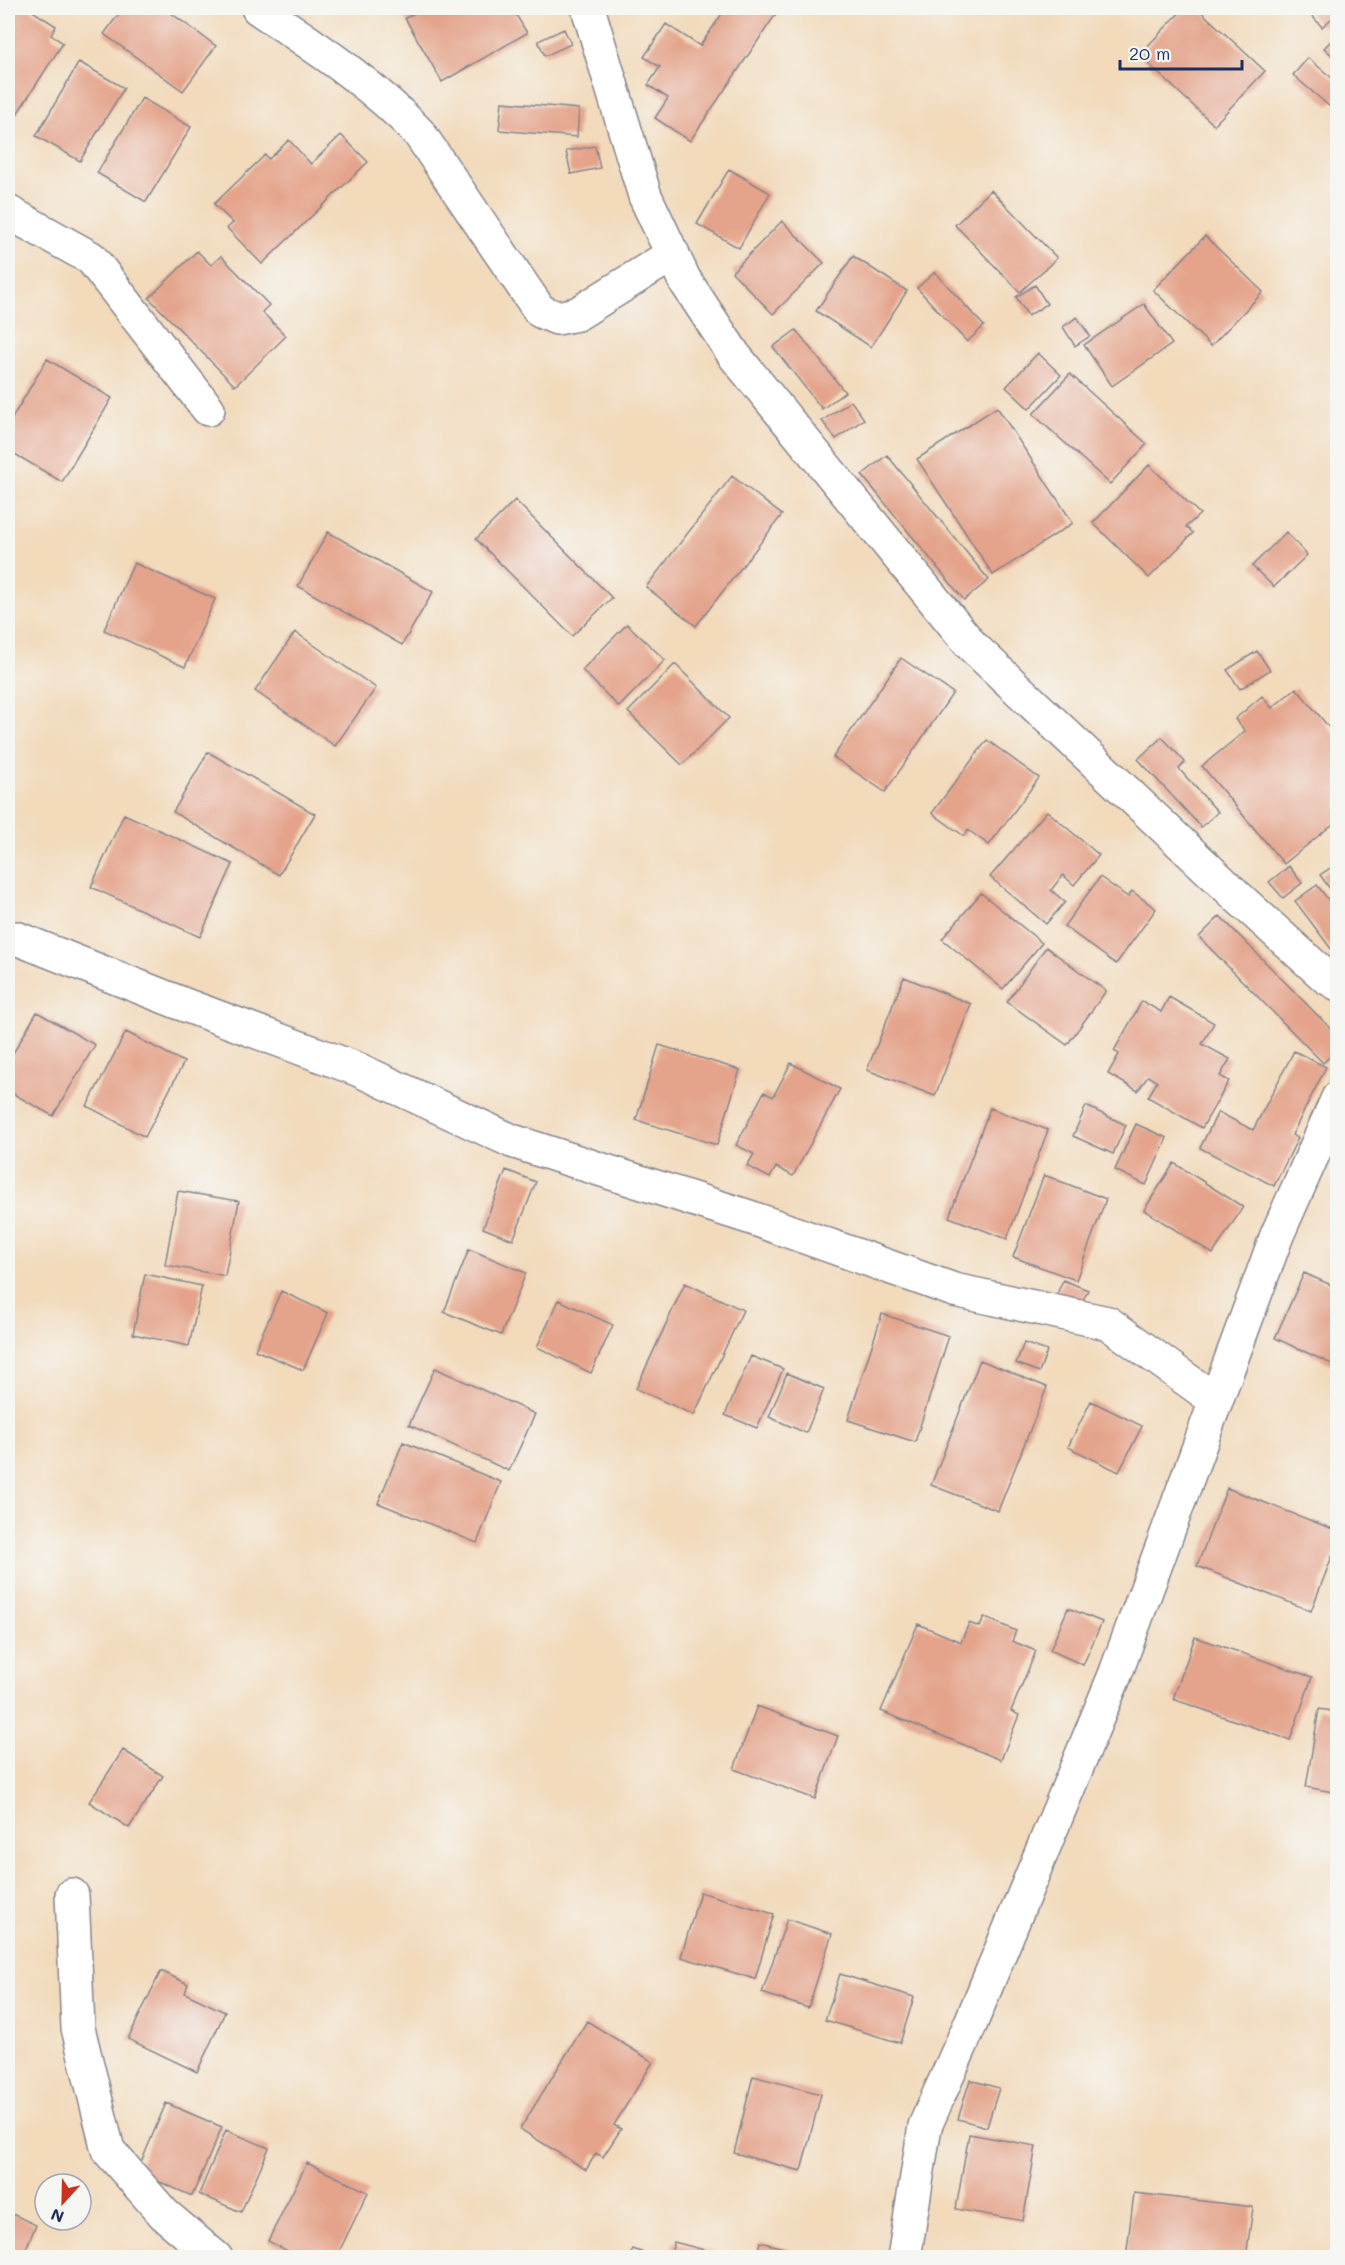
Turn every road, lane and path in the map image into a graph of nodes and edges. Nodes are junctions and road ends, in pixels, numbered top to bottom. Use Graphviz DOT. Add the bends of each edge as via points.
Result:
graph roads {
  1 [pos="258,8"];
  2 [pos="588,8"];
  3 [pos="8,212"];
  4 [pos="673,254"];
  5 [pos="207,408"];
  6 [pos="16,938"];
  7 [pos="1338,984"];
  8 [pos="1338,1098"];
  9 [pos="1215,1400"];
  10 [pos="72,1895"];
  11 [pos="216,2258"];
  12 [pos="904,2258"];
  1 -- 4 [label="street" via="341,64 419,133 540,310 557,318 577,315"];
  2 -- 4 [label="street" via="645,195"];
  3 -- 5 [label="street" via="91,258"];
  4 -- 7 [label="street" via="684,279 734,355 971,645 1241,900"];
  6 -- 9 [label="street" via="357,1069 512,1141 749,1217 954,1290 1108,1323"];
  8 -- 9 [label="street" via="1277,1235"];
  9 -- 12 [label="street" via="1115,1675 925,2126"];
  10 -- 11 [label="street" via="78,2028 108,2150 164,2214"];
}
